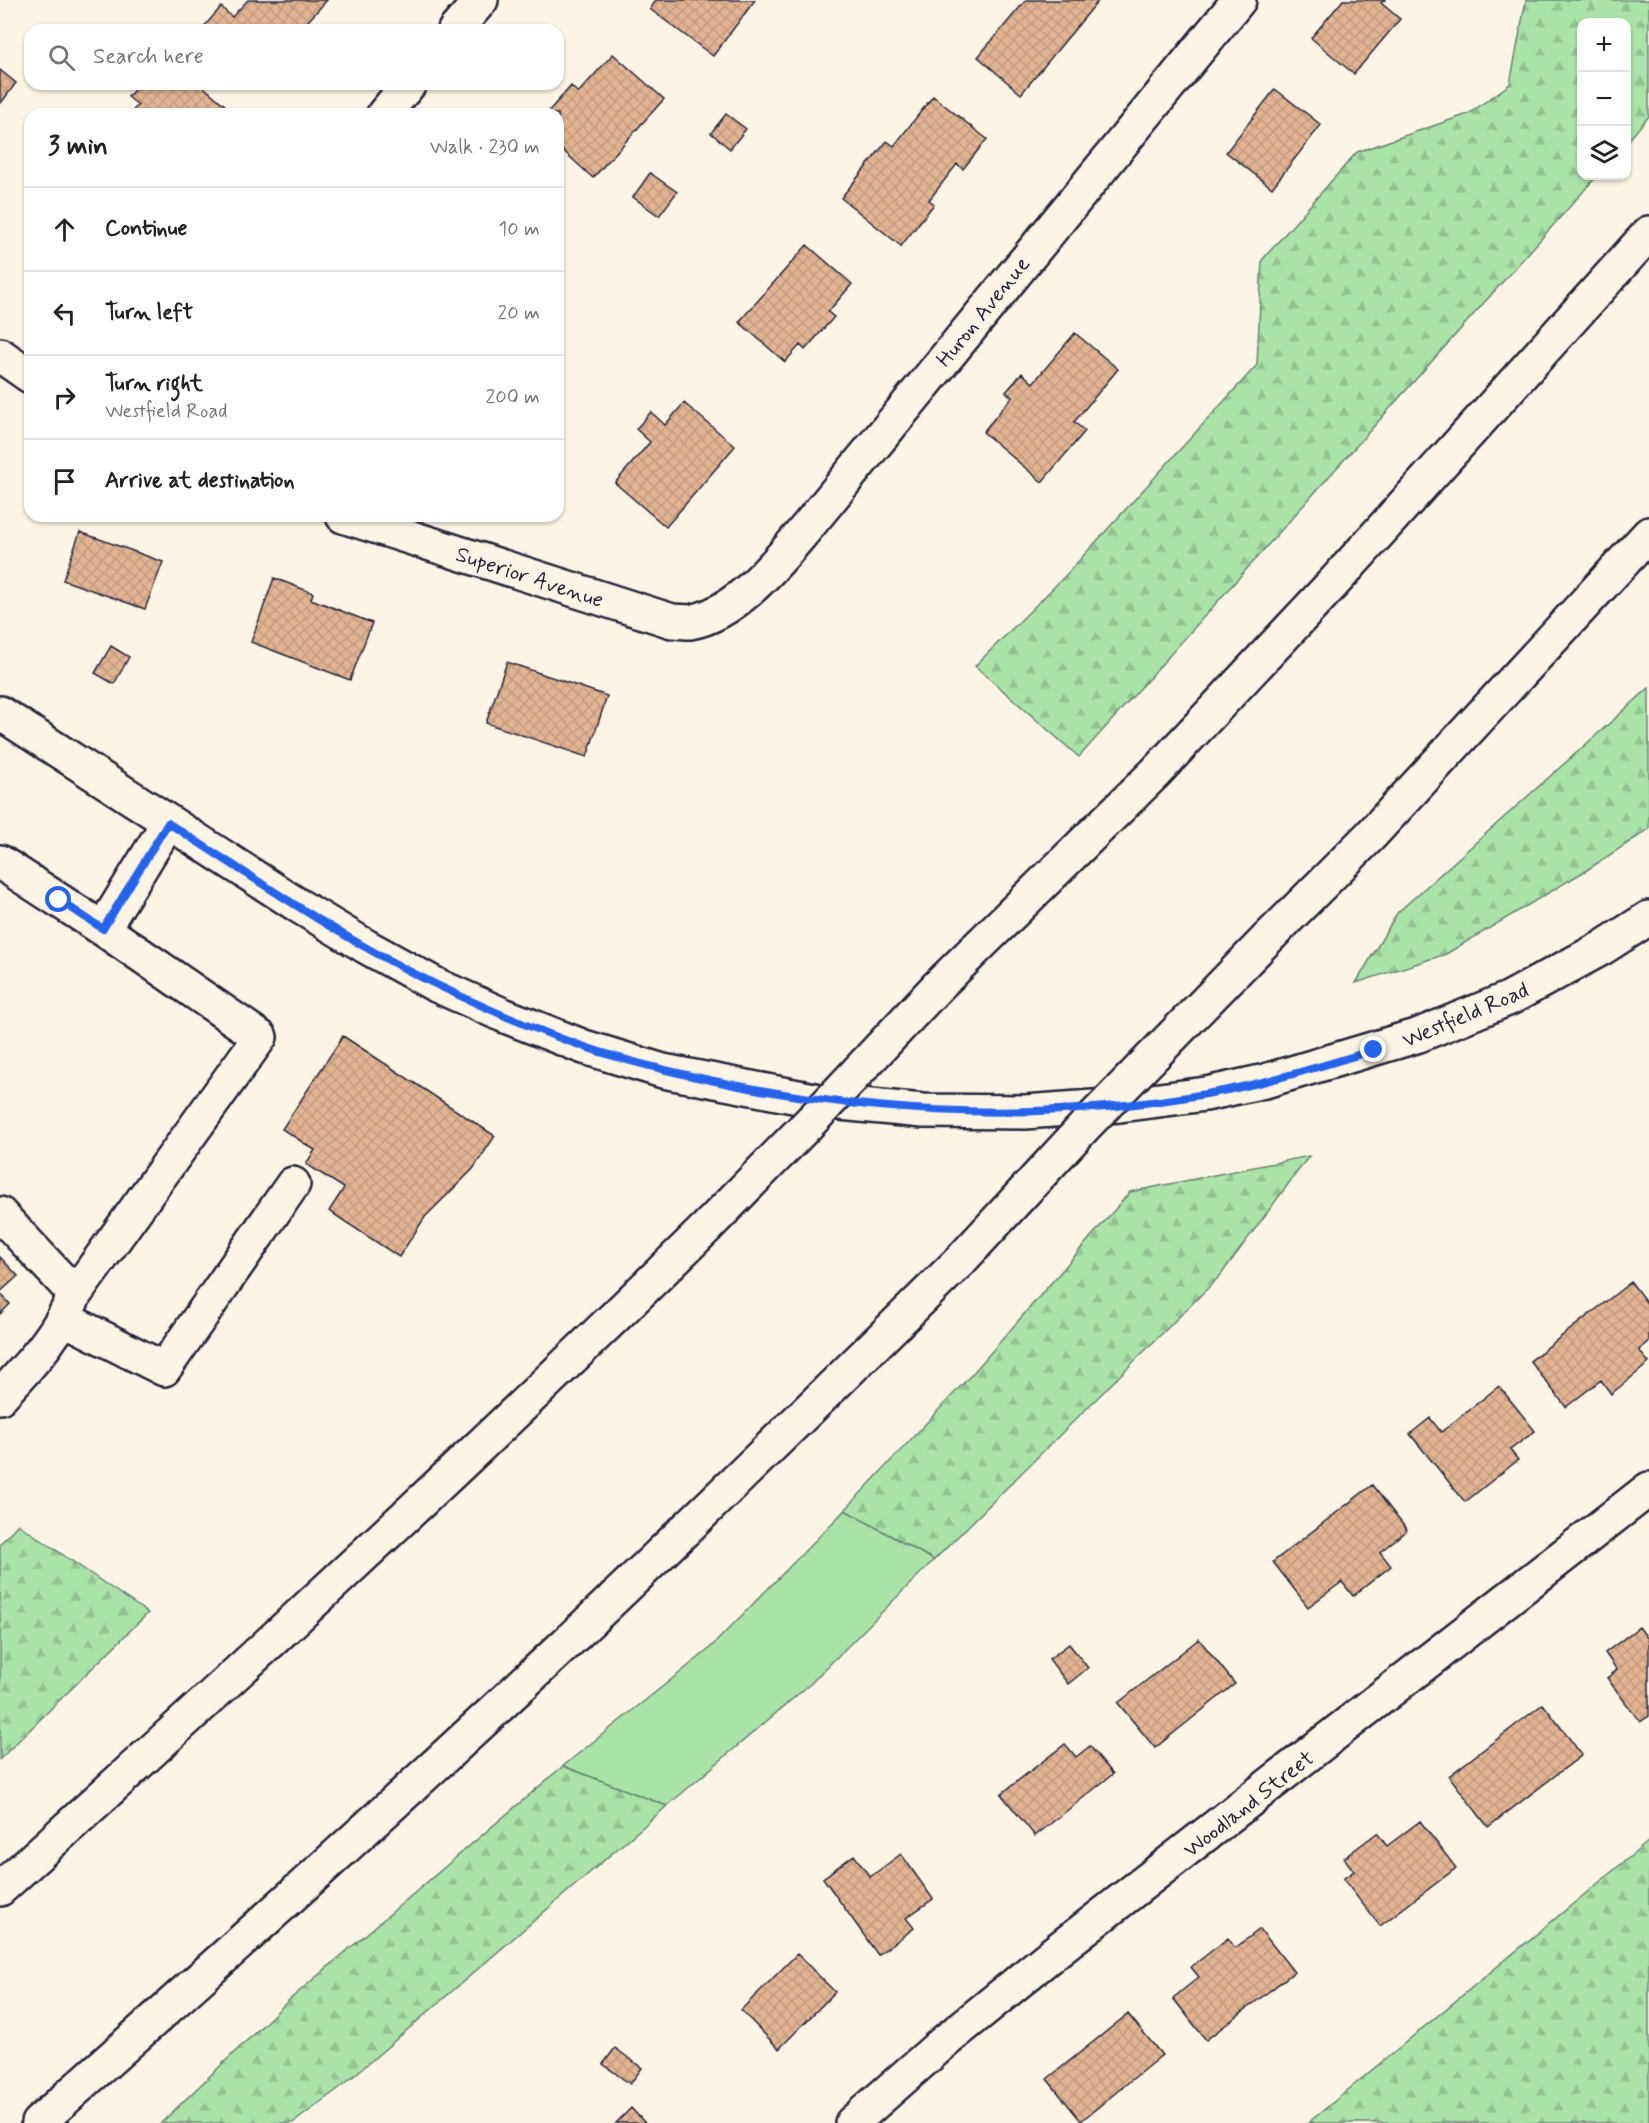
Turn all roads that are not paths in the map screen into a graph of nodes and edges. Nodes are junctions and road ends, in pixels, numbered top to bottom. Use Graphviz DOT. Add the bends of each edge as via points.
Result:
graph roads {
  1 [pos="481,0"];
  2 [pos="1239,0"];
  3 [pos="460,24"];
  4 [pos="404,90"];
  5 [pos="389,108"];
  6 [pos="1649,233"];
  7 [pos="0,355"];
  8 [pos="24,372"];
  9 [pos="362,522"];
  10 [pos="1649,534"];
  11 [pos="717,612"];
  12 [pos="0,713"];
  13 [pos="168,823"];
  14 [pos="0,862"];
  15 [pos="1649,918"];
  16 [pos="103,929"];
  17 [pos="293,1184"];
  18 [pos="0,1214"];
  19 [pos="70,1307"];
  20 [pos="0,1397"];
  21 [pos="1649,1489"];
  22 [pos="0,1889"];
  23 [pos="38,2123"];
  24 [pos="852,2123"];
  1 -- 3 [label="main road"];
  2 -- 11 [label="main road, Huron Avenue" via="808,526 748,590"];
  4 -- 5 [label="main road"];
  6 -- 22 [label="main road, bridge" via="1337,579 1163,765 937,987 706,1228 395,1527"];
  7 -- 8 [label="main road"];
  9 -- 11 [label="main road, Superior Avenue" via="672,621 689,622"];
  10 -- 23 [label="main road, bridge" via="1371,835 1084,1127 960,1261 556,1653"];
  12 -- 13 [label="main road, Westfield Road"];
  13 -- 15 [label="main road, Westfield Road" via="416,974 584,1047 663,1071 747,1088 904,1110 974,1113 1120,1105 1206,1094 1265,1081 1419,1035 1510,998"];
  13 -- 16 [label="main road"];
  14 -- 16 [label="main road"];
  16 -- 19 [label="main road" via="260,1037"];
  17 -- 19 [label="main road" via="164,1369"];
  18 -- 19 [label="main road"];
  19 -- 20 [label="main road" via="38,1356"];
  21 -- 24 [label="main road, Woodland Street" via="1051,1955"];
}
